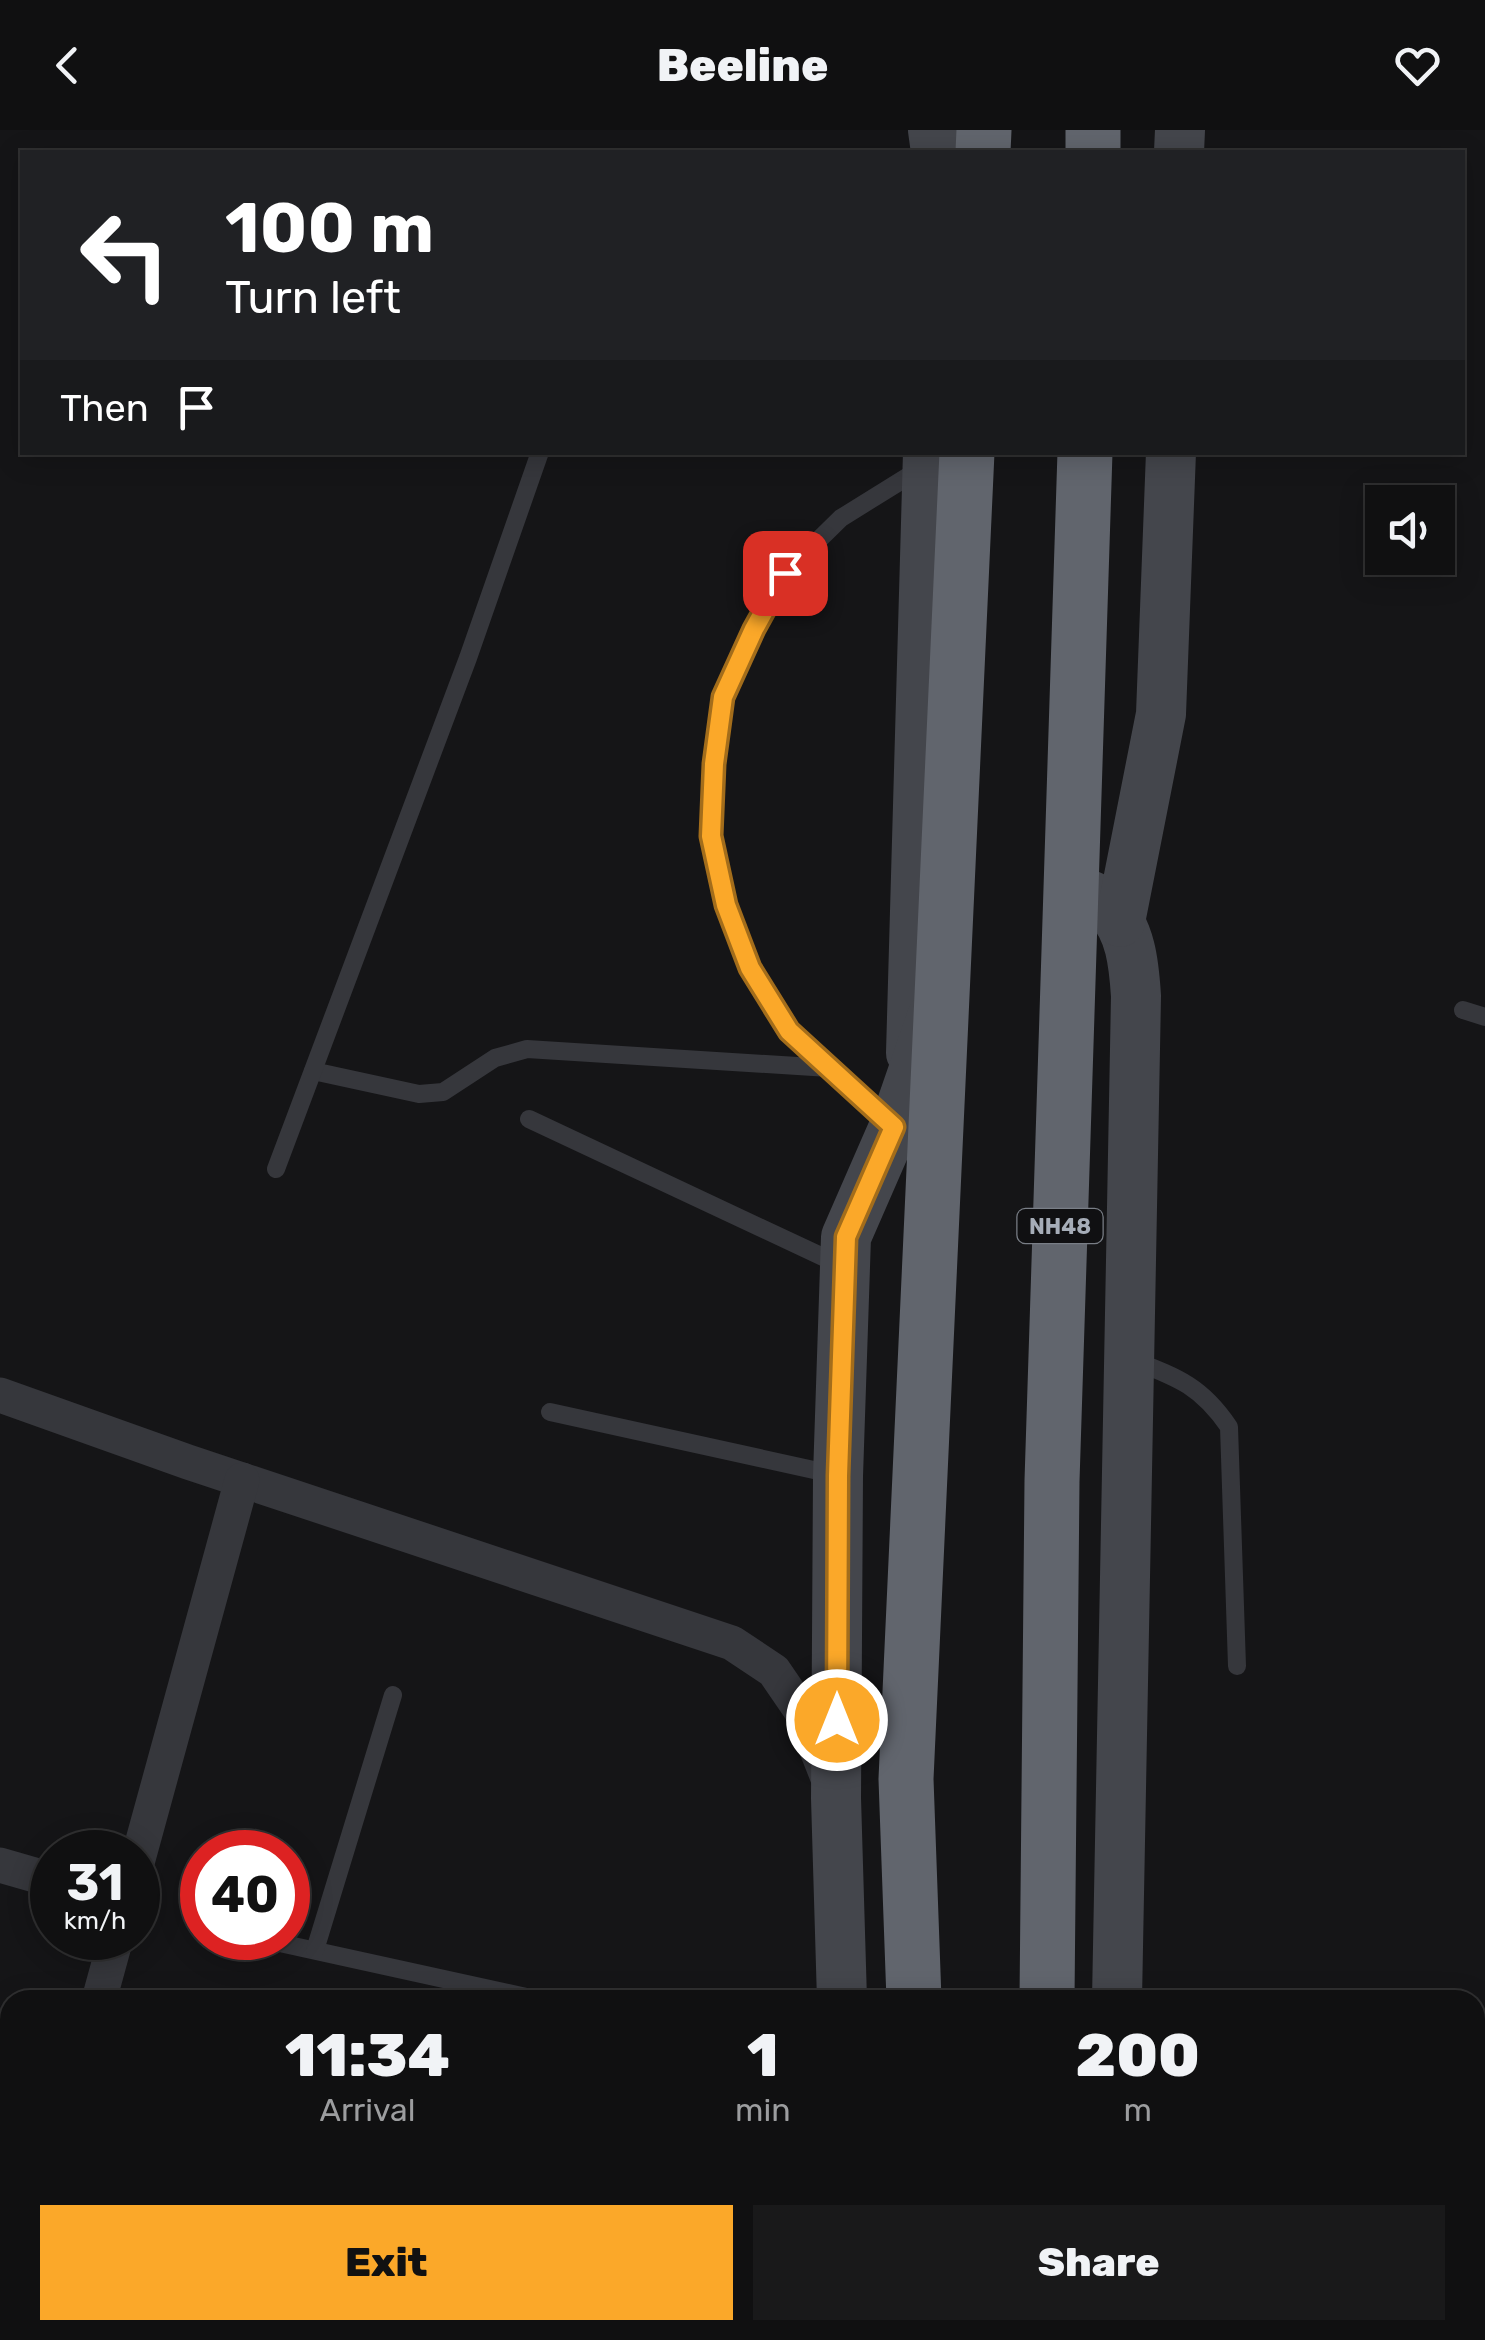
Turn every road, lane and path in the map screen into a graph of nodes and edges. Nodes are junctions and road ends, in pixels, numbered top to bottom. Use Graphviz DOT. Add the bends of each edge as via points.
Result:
graph roads {
  1 [pos="539,455"];
  2 [pos="1084,455"];
  3 [pos="1171,455"];
  4 [pos="940,457"];
  5 [pos="1071,887"];
  6 [pos="1120,922"];
  7 [pos="943,986"];
  8 [pos="1463,1010"];
  9 [pos="1485,1017"];
  10 [pos="829,1068"];
  11 [pos="314,1071"];
  12 [pos="911,1078"];
  13 [pos="528,1119"];
  14 [pos="894,1127"];
  15 [pos="276,1170"];
  16 [pos="844,1268"];
  17 [pos="1130,1360"];
  18 [pos="0,1395"];
  19 [pos="550,1412"];
  20 [pos="838,1476"];
  21 [pos="242,1480"];
  22 [pos="1237,1666"];
  23 [pos="394,1695"];
  24 [pos="836,1798"];
  25 [pos="146,1830"];
  26 [pos="0,1866"];
  27 [pos="30,1874"];
  28 [pos="310,1949"];
  29 [pos="315,1950"];
  30 [pos="110,1960"];
  31 [pos="102,1990"];
  32 [pos="495,1990"];
  33 [pos="842,1990"];
  34 [pos="914,1990"];
  35 [pos="1046,1990"];
  36 [pos="1116,1990"];
  1 -- 11 [label="lane"];
  2 -- 5 [label="highway, NH48"];
  3 -- 6 [label="street" via="1161,714"];
  4 -- 7 [label="highway"];
  4 -- 10 [label="lane" via="841,518 785,573 723,697 711,836 726,905 750,968 789,1031"];
  4 -- 12 [label="street"];
  5 -- 6 [label="street" via="1106,904"];
  5 -- 35 [label="highway, NH48" via="1050,1564"];
  6 -- 17 [label="street" via="1133,957 1136,996"];
  7 -- 12 [label="street"];
  7 -- 34 [label="highway" via="906,1779"];
  8 -- 9 [label="lane"];
  10 -- 11 [label="lane" via="527,1049 494,1058 443,1092 419,1094"];
  10 -- 14 [label="lane"];
  11 -- 15 [label="lane"];
  12 -- 14 [label="street"];
  13 -- 16 [label="lane"];
  14 -- 16 [label="street" via="846,1237"];
  16 -- 20 [label="street"];
  17 -- 22 [label="lane" via="1182,1379 1211,1402 1229,1428"];
  17 -- 36 [label="street"];
  18 -- 21 [label="street"];
  19 -- 20 [label="lane"];
  20 -- 24 [label="street"];
  21 -- 24 [label="street" via="732,1643 774,1671 802,1712"];
  21 -- 25 [label="street"];
  23 -- 29 [label="lane"];
  24 -- 33 [label="street"];
  26 -- 27 [label="street"];
  28 -- 29 [label="lane"];
  29 -- 32 [label="lane"];
  30 -- 31 [label="street"];
}
